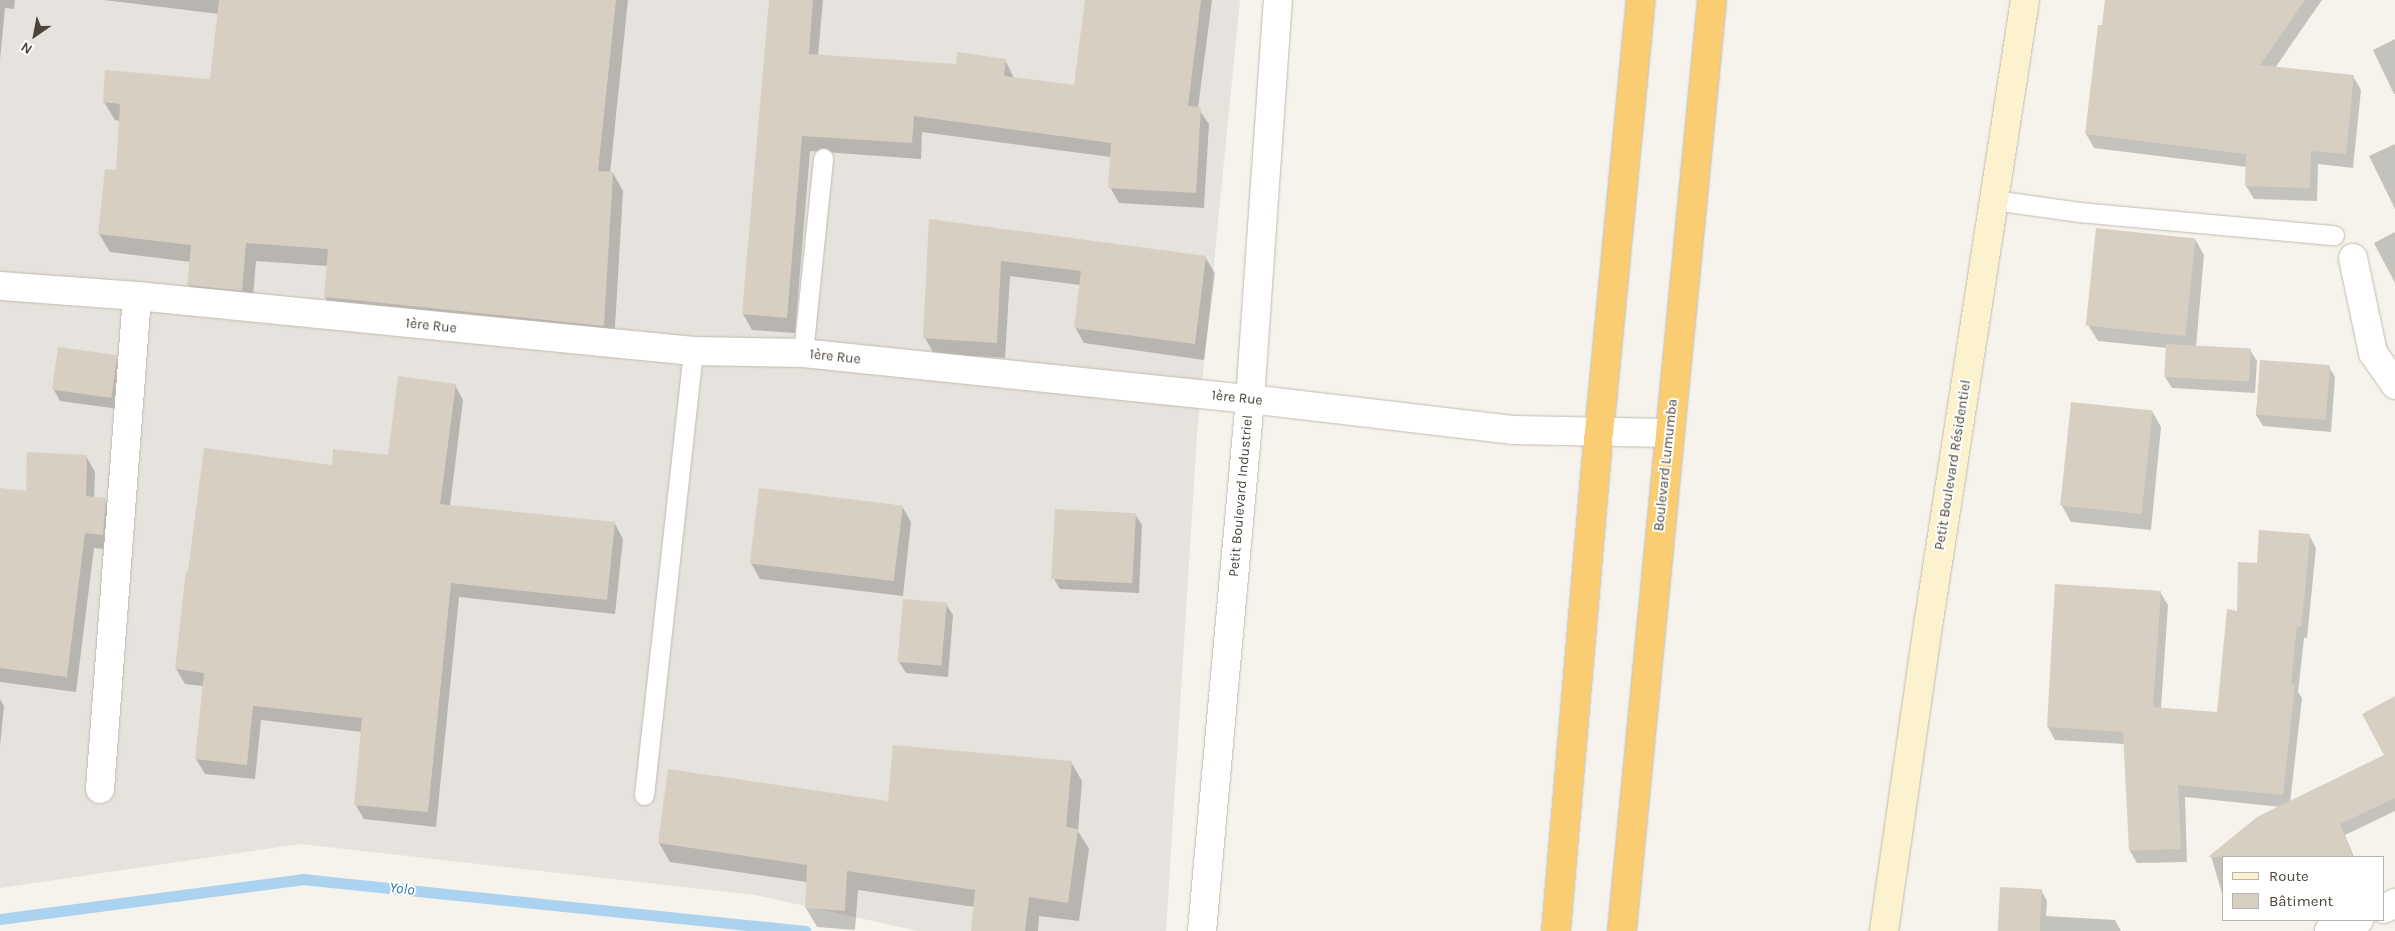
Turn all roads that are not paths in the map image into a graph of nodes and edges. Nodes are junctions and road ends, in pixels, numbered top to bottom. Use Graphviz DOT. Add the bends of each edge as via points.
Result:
graph roads {
  1 [pos="1278,0"];
  2 [pos="1641,0"];
  3 [pos="1712,0"];
  4 [pos="2025,0"];
  5 [pos="822,158"];
  6 [pos="1994,200"];
  7 [pos="2334,235"];
  8 [pos="2353,258"];
  9 [pos="0,286"];
  10 [pos="137,296"];
  11 [pos="693,352"];
  12 [pos="803,354"];
  13 [pos="2395,385"];
  14 [pos="1250,399"];
  15 [pos="1598,433"];
  16 [pos="1668,434"];
  17 [pos="100,789"];
  18 [pos="644,796"];
  19 [pos="2356,921"];
  20 [pos="1202,931"];
  21 [pos="1556,931"];
  22 [pos="1622,931"];
  23 [pos="1884,931"];
  24 [pos="2329,931"];
  1 -- 14 [label="street, Petit Boulevard Industriel"];
  2 -- 15 [label="highway"];
  3 -- 16 [label="highway, Boulevard Lumumba"];
  4 -- 6 [label="street, Petit Boulevard Résidentiel"];
  5 -- 12 [label="lane"];
  6 -- 7 [label="lane" via="2079,212"];
  6 -- 23 [label="street, Petit Boulevard Résidentiel" via="1928,620"];
  8 -- 13 [label="street" via="2373,352"];
  9 -- 10 [label="street, 1ère Rue"];
  10 -- 11 [label="street, 1ère Rue"];
  10 -- 17 [label="street"];
  11 -- 12 [label="street, 1ère Rue"];
  11 -- 18 [label="lane"];
  12 -- 14 [label="street, 1ère Rue"];
  14 -- 15 [label="street, 1ère Rue" via="1514,430"];
  14 -- 20 [label="street, Petit Boulevard Industriel"];
  15 -- 16 [label="street, 1ère Rue"];
  15 -- 21 [label="highway"];
  16 -- 22 [label="highway, Boulevard Lumumba"];
  19 -- 24 [label="street"];
}
